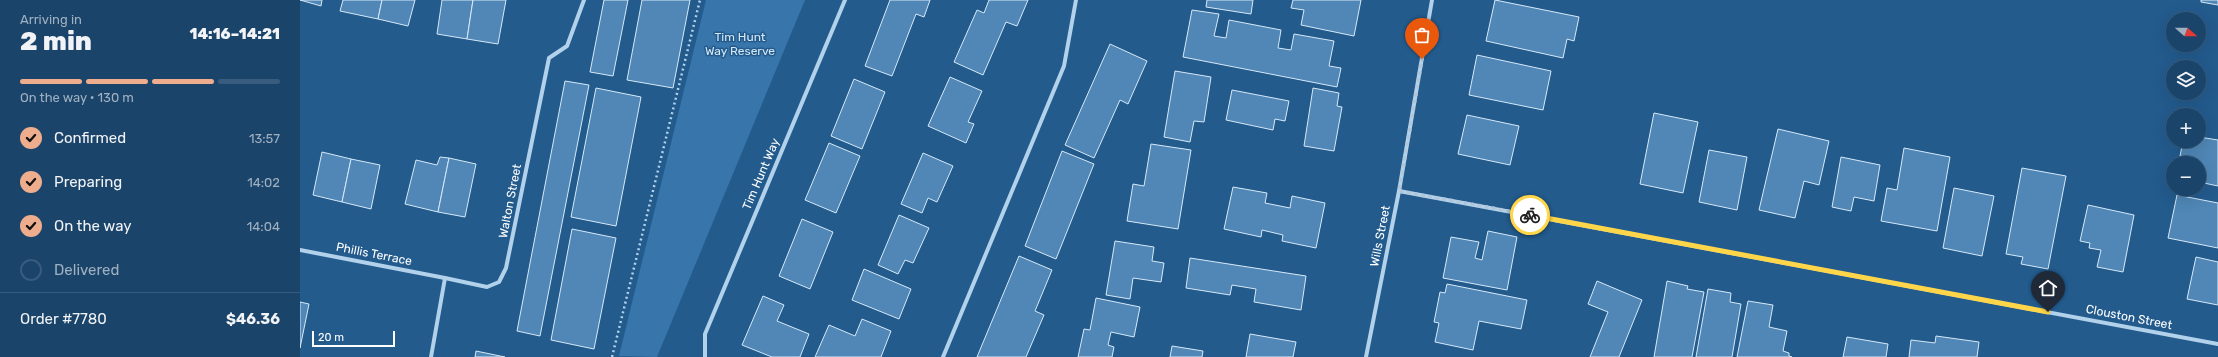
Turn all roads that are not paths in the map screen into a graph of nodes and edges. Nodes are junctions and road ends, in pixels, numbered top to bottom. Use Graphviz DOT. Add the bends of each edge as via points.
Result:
graph roads {
  1 [pos="584,0"];
  2 [pos="845,0"];
  3 [pos="1076,0"];
  4 [pos="1432,0"];
  5 [pos="1399,191"];
  6 [pos="300,250"];
  7 [pos="445,278"];
  8 [pos="2218,344"];
  9 [pos="431,357"];
  10 [pos="705,357"];
  11 [pos="943,357"];
  12 [pos="1366,357"];
  1 -- 7 [label="street, Walton Street" via="567,46 548,58 506,268 499,282 487,288"];
  2 -- 10 [label="street, Tim Hunt Way" via="705,334"];
  3 -- 11 [label="street" via="1064,66"];
  4 -- 5 [label="street, Wills Street"];
  5 -- 8 [label="street, Clouston Street"];
  5 -- 12 [label="street, Wills Street"];
  6 -- 7 [label="street, Phillis Terrace"];
  7 -- 9 [label="street"];
}
